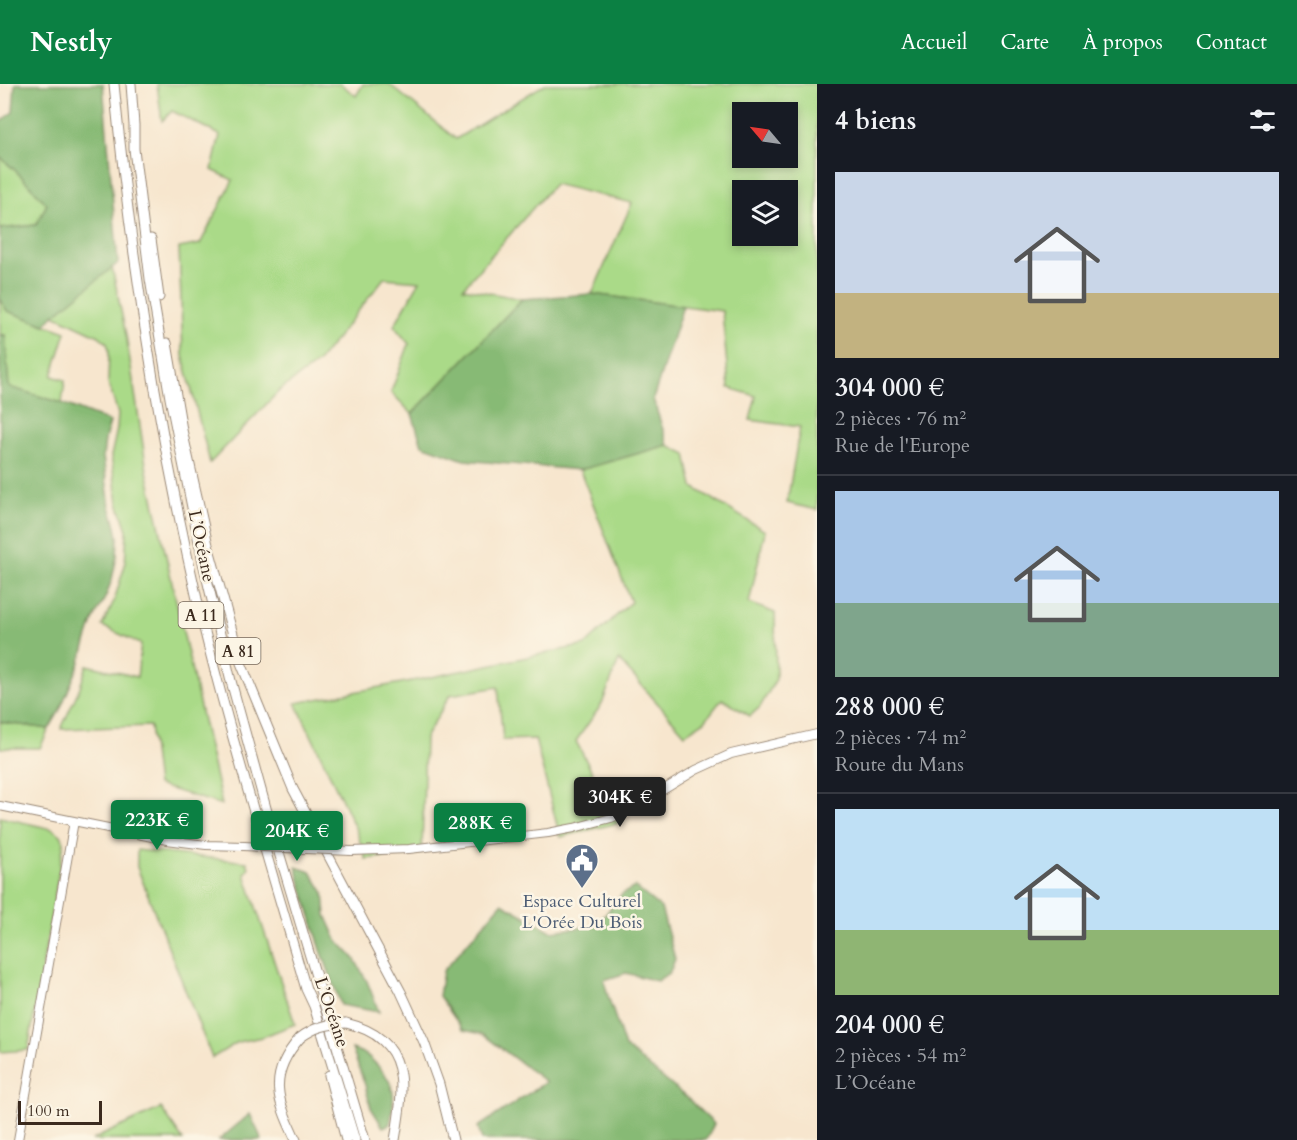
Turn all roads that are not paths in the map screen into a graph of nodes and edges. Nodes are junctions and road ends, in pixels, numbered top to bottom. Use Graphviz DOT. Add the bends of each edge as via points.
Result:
graph roads {
  1 [pos="114,84"];
  2 [pos="130,84"];
  3 [pos="135,125"];
  4 [pos="817,734"];
  5 [pos="0,806"];
  6 [pos="74,821"];
  7 [pos="306,989"];
  8 [pos="18,1138"];
  9 [pos="296,1140"];
  10 [pos="346,1140"];
  11 [pos="355,1140"];
  12 [pos="365,1140"];
  13 [pos="395,1140"];
  14 [pos="453,1140"];
  1 -- 7 [label="highway, L’Océane / A 11" via="141,309 180,522 231,734"];
  2 -- 3 [label="highway, L’Océane / A 11"];
  3 -- 12 [label="highway, L’Océane / A 11" via="135,159 157,322 205,573 269,819"];
  3 -- 14 [label="highway, A 81" via="182,430 208,545 238,651 293,789 424,1042 440,1084"];
  4 -- 6 [label="street, bridge" via="731,754 611,818 548,832 409,849 351,851 206,845"];
  5 -- 6 [label="street"];
  6 -- 8 [label="street"];
  7 -- 10 [label="highway"];
  7 -- 11 [label="highway, L’Océane / A 11"];
  9 -- 13 [label="highway, bridge" via="281,1103 278,1082 284,1059 300,1038 316,1028 346,1023 374,1034 396,1059 402,1092"];
}
